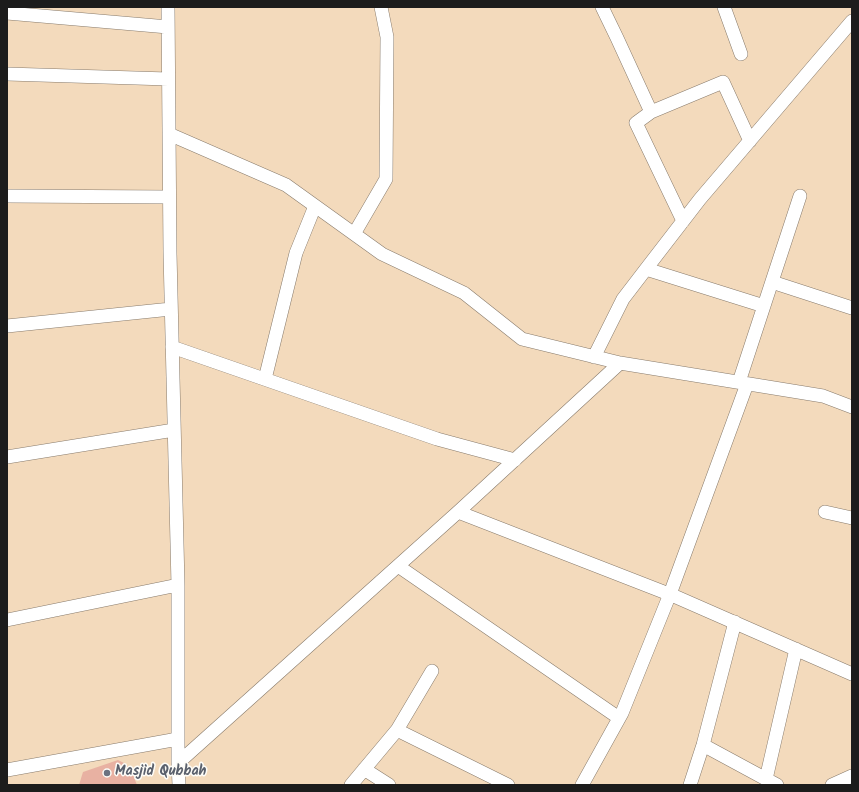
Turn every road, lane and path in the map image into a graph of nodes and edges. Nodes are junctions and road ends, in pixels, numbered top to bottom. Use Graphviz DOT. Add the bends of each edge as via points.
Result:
graph roads {
  1 [pos="168,7"];
  2 [pos="381,7"];
  3 [pos="602,7"];
  4 [pos="724,7"];
  5 [pos="7,13"];
  6 [pos="852,21"];
  7 [pos="168,27"];
  8 [pos="741,54"];
  9 [pos="7,74"];
  10 [pos="168,79"];
  11 [pos="651,112"];
  12 [pos="169,134"];
  13 [pos="750,141"];
  14 [pos="7,196"];
  15 [pos="800,196"];
  16 [pos="169,197"];
  17 [pos="315,206"];
  18 [pos="683,221"];
  19 [pos="354,234"];
  20 [pos="646,269"];
  21 [pos="772,282"];
  22 [pos="764,306"];
  23 [pos="171,308"];
  24 [pos="852,308"];
  25 [pos="7,326"];
  26 [pos="172,347"];
  27 [pos="594,356"];
  28 [pos="620,363"];
  29 [pos="265,379"];
  30 [pos="743,383"];
  31 [pos="852,407"];
  32 [pos="174,430"];
  33 [pos="7,457"];
  34 [pos="515,460"];
  35 [pos="458,512"];
  36 [pos="825,512"];
  37 [pos="852,518"];
  38 [pos="398,566"];
  39 [pos="178,585"];
  40 [pos="670,594"];
  41 [pos="7,620"];
  42 [pos="734,622"];
  43 [pos="796,649"];
  44 [pos="432,671"];
  45 [pos="852,674"];
  46 [pos="619,718"];
  47 [pos="397,730"];
  48 [pos="178,739"];
  49 [pos="703,745"];
  50 [pos="178,763"];
  51 [pos="364,769"];
  52 [pos="7,770"];
  53 [pos="852,776"];
  54 [pos="772,782"];
  55 [pos="179,785"];
  56 [pos="351,785"];
  57 [pos="389,785"];
  58 [pos="508,785"];
  59 [pos="582,785"];
  60 [pos="690,785"];
  61 [pos="832,785"];
  1 -- 7 [label="street"];
  2 -- 19 [label="street" via="387,37 386,179"];
  3 -- 11 [label="street"];
  4 -- 8 [label="street"];
  5 -- 7 [label="street"];
  6 -- 13 [label="street"];
  7 -- 10 [label="street"];
  9 -- 10 [label="street"];
  10 -- 12 [label="street"];
  11 -- 13 [label="street" via="723,82"];
  11 -- 18 [label="street" via="636,123"];
  12 -- 16 [label="street"];
  12 -- 17 [label="street" via="286,185"];
  13 -- 18 [label="street"];
  14 -- 16 [label="street"];
  15 -- 21 [label="street"];
  16 -- 23 [label="street"];
  17 -- 19 [label="street"];
  17 -- 29 [label="street" via="296,252"];
  18 -- 20 [label="street"];
  19 -- 27 [label="street" via="382,254 464,293 522,339"];
  20 -- 22 [label="street"];
  20 -- 27 [label="street" via="623,299"];
  21 -- 22 [label="street"];
  21 -- 24 [label="street"];
  22 -- 30 [label="street"];
  23 -- 25 [label="street"];
  23 -- 26 [label="street"];
  26 -- 29 [label="street"];
  26 -- 32 [label="street"];
  27 -- 28 [label="street"];
  28 -- 30 [label="street"];
  28 -- 34 [label="street"];
  29 -- 34 [label="street" via="437,439"];
  30 -- 31 [label="street" via="823,396"];
  30 -- 40 [label="street"];
  32 -- 33 [label="street"];
  32 -- 39 [label="street"];
  34 -- 35 [label="street"];
  35 -- 38 [label="street"];
  35 -- 40 [label="street"];
  36 -- 37 [label="street"];
  38 -- 46 [label="street"];
  38 -- 50 [label="street"];
  39 -- 41 [label="street"];
  39 -- 48 [label="street"];
  40 -- 42 [label="street"];
  40 -- 46 [label="street"];
  42 -- 43 [label="street"];
  42 -- 49 [label="street"];
  43 -- 45 [label="street"];
  43 -- 54 [label="street"];
  44 -- 47 [label="street"];
  46 -- 59 [label="street"];
  47 -- 51 [label="street"];
  47 -- 58 [label="street"];
  48 -- 50 [label="street"];
  48 -- 52 [label="street"];
  49 -- 54 [label="street"];
  49 -- 60 [label="street"];
  50 -- 55 [label="street"];
  51 -- 56 [label="street"];
  51 -- 57 [label="street"];
  53 -- 61 [label="street"];
}
